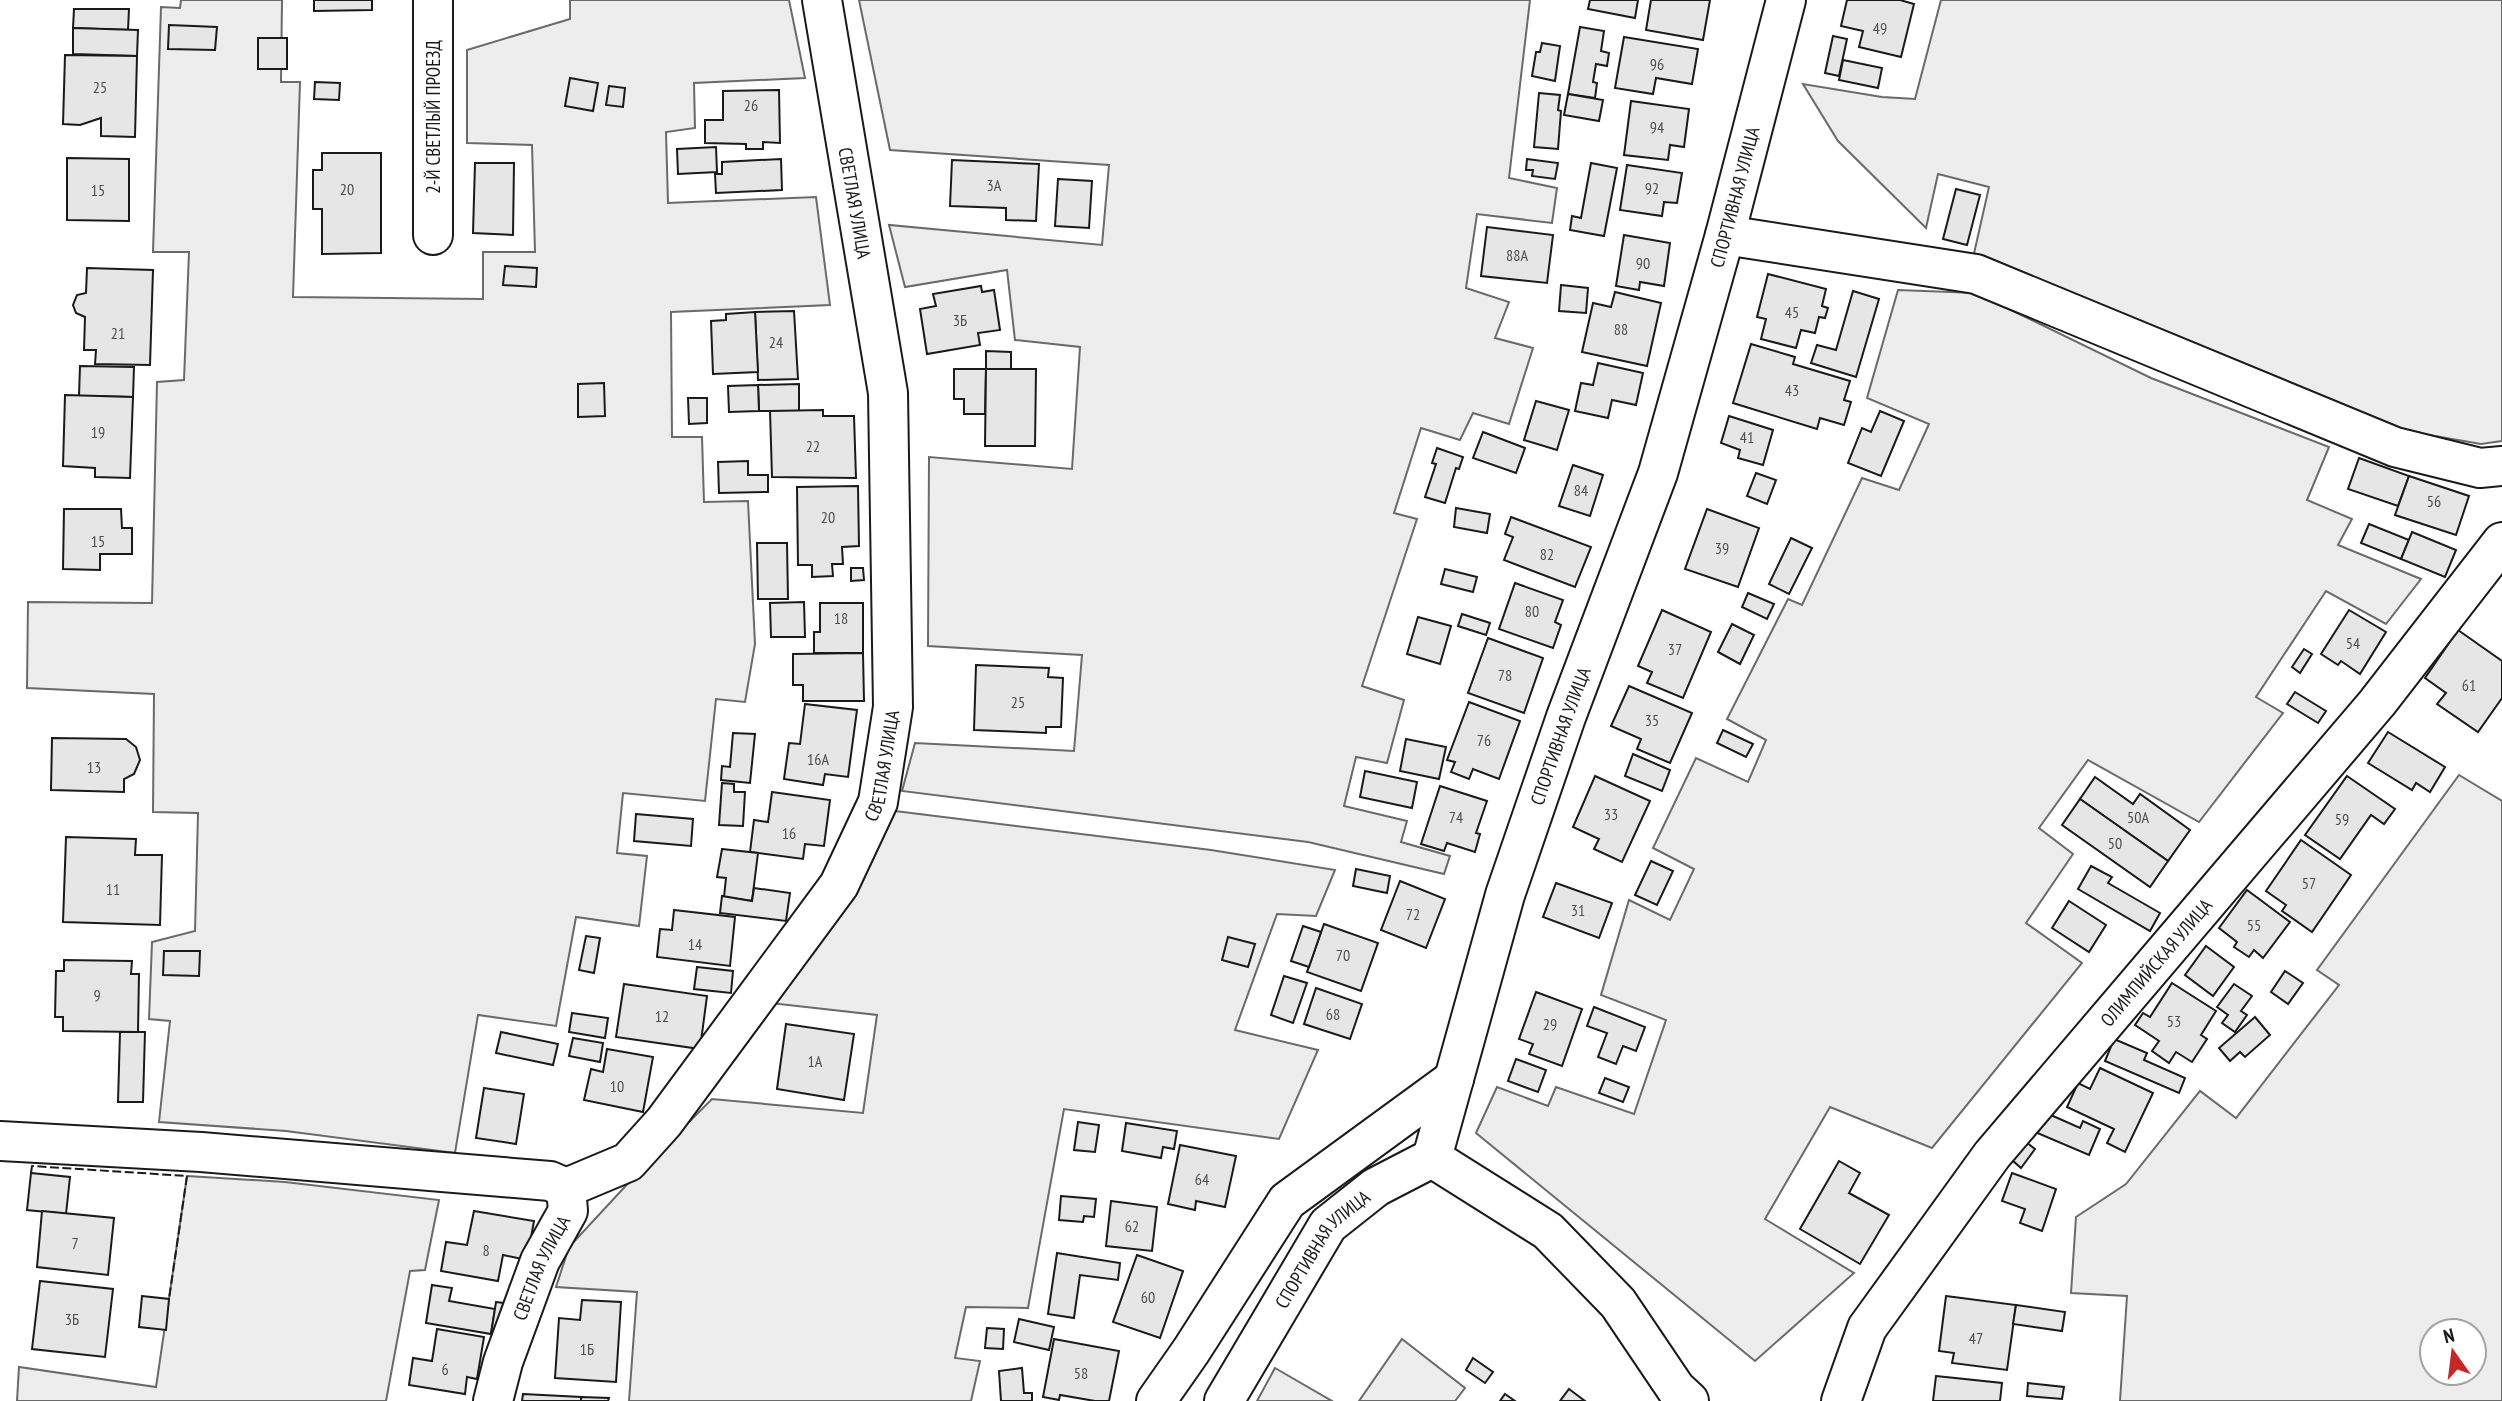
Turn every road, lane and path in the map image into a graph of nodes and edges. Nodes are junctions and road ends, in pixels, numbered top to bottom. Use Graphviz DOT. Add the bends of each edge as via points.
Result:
graph roads {
  1 [pos="433,0"];
  2 [pos="821,0"];
  3 [pos="1786,0"];
  4 [pos="433,235"];
  5 [pos="1725,235"];
  6 [pos="2502,466"];
  7 [pos="2502,542"];
  8 [pos="1454,1079"];
  9 [pos="0,1141"];
  10 [pos="1432,1158"];
  11 [pos="566,1188"];
  12 [pos="493,1401"];
  13 [pos="1156,1401"];
  14 [pos="1224,1401"];
  15 [pos="1689,1401"];
  16 [pos="1841,1401"];
  1 -- 4 [label="street, 2-Й СВЕТЛЫЙ ПРОЕЗД"];
  2 -- 11 [label="street, СВЕТЛАЯ УЛИЦА" via="888,393 893,707 878,802 839,886 664,1122 628,1162"];
  3 -- 5 [label="street, СПОРТИВНАЯ УЛИЦА"];
  5 -- 6 [label="street" via="1976,274 2395,447 2480,468"];
  5 -- 8 [label="street, СПОРТИВНАЯ УЛИЦА" via="1658,474 1504,895"];
  7 -- 16 [label="street, ОЛИМПИЙСКАЯ УЛИЦА" via="2377,703 1992,1155 1867,1328"];
  8 -- 10 [label="street, СПОРТИВНАЯ УЛИЦА"];
  8 -- 13 [label="street" via="1287,1201"];
  9 -- 11 [label="street" via="201,1152 550,1181"];
  10 -- 14 [label="street, СПОРТИВНАЯ УЛИЦА" via="1376,1187 1328,1225"];
  10 -- 15 [label="street" via="1548,1231 1618,1303"];
  11 -- 12 [label="street, СВЕТЛАЯ УЛИЦА" via="568,1211 540,1261"];
}
